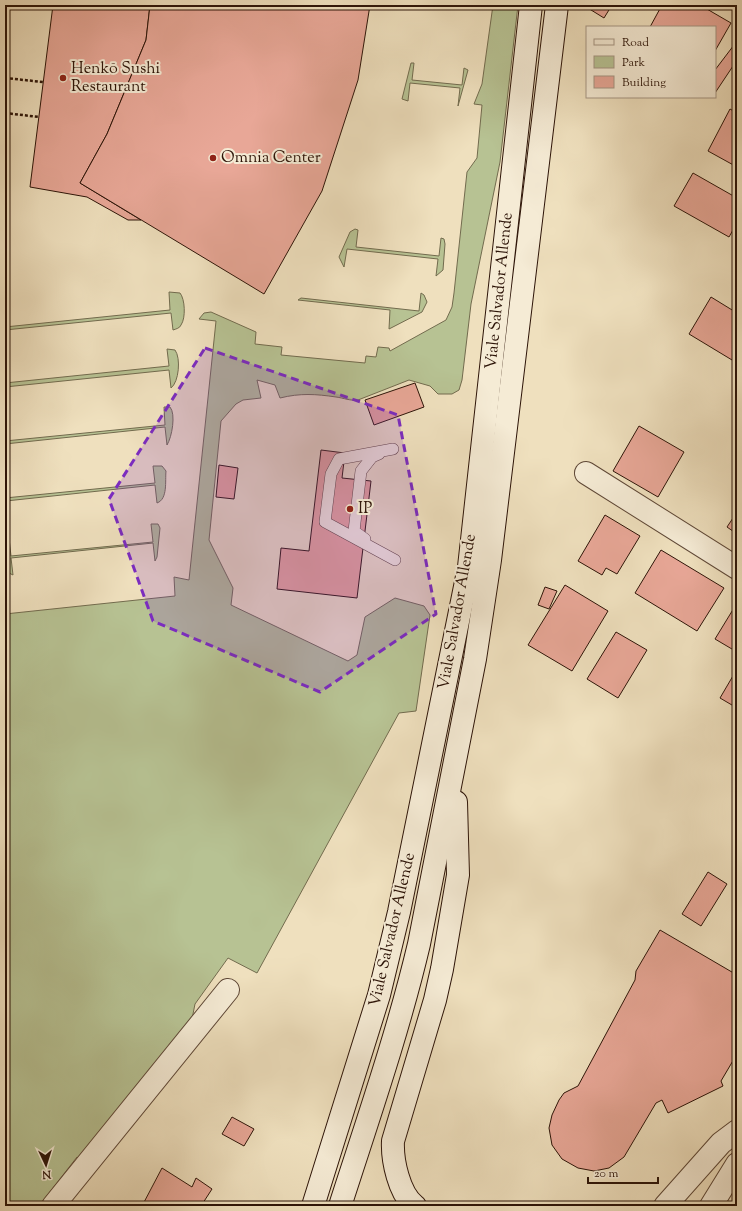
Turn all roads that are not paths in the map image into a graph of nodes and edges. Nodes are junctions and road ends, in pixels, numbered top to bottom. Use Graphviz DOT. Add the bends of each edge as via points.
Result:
graph roads {
  1 [pos="531,5"];
  2 [pos="557,5"];
  3 [pos="586,473"];
  4 [pos="395,560"];
  5 [pos="737,568"];
  6 [pos="455,763"];
  7 [pos="228,990"];
  8 [pos="737,1131"];
  9 [pos="737,1164"];
  10 [pos="52,1206"];
  11 [pos="313,1206"];
  12 [pos="340,1206"];
  13 [pos="415,1206"];
  14 [pos="665,1206"];
  15 [pos="711,1206"];
  1 -- 11 [label="main road, Viale Salvador Allende" via="469,567 395,927 376,1002"];
  2 -- 6 [label="main road, Viale Salvador Allende" via="490,560 475,659"];
  3 -- 5 [label="main road"];
  4 -- 4 [label="lane" via="354,531 361,471 372,457 393,449 338,459 331,474 325,522"];
  6 -- 12 [label="main road, Viale Salvador Allende" via="409,988"];
  6 -- 13 [label="main road" via="458,859 456,891 434,1000 393,1141 393,1155 404,1194"];
  7 -- 10 [label="main road"];
  8 -- 14 [label="main road" via="721,1143"];
  9 -- 15 [label="main road"];
}
